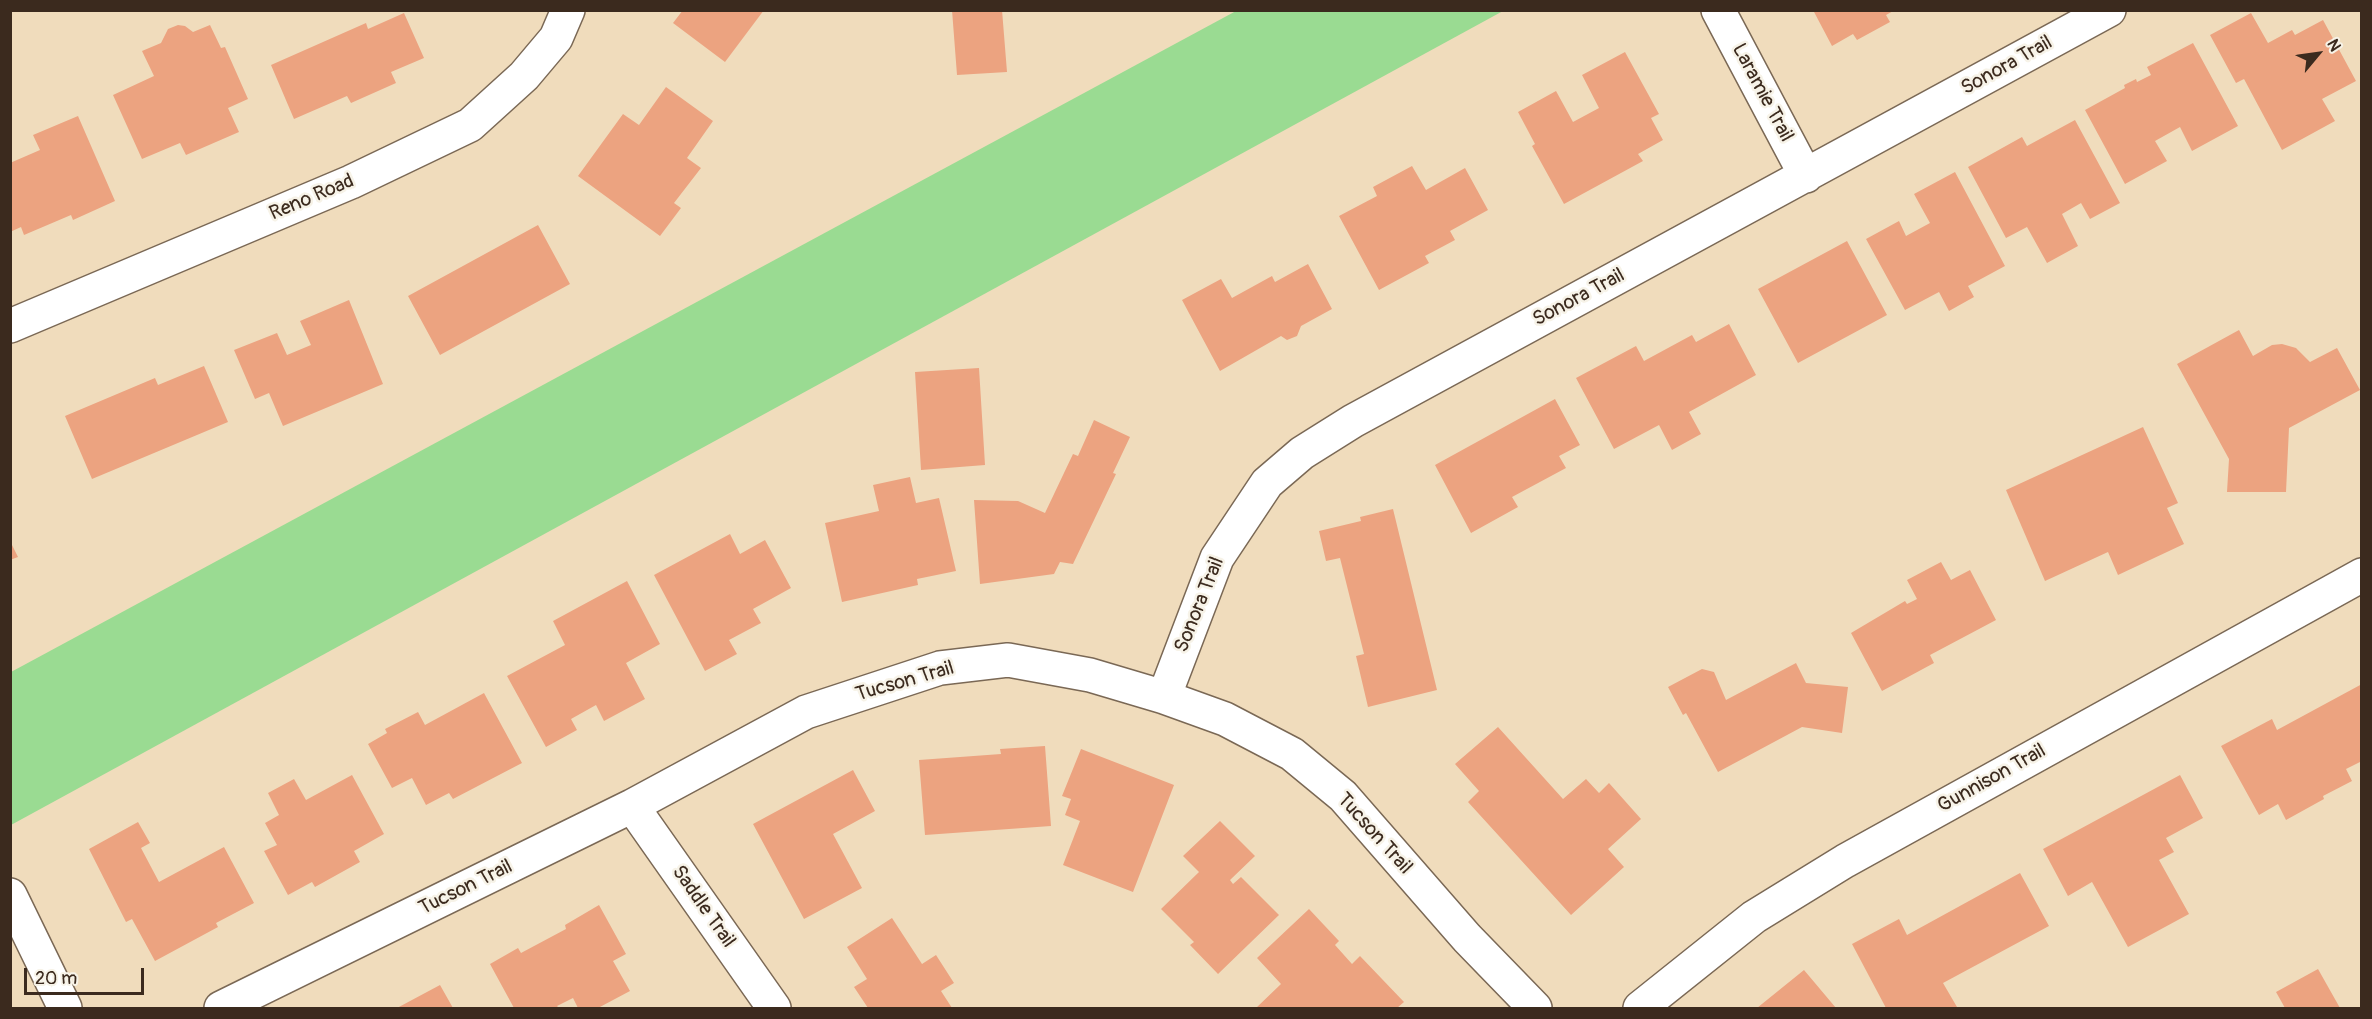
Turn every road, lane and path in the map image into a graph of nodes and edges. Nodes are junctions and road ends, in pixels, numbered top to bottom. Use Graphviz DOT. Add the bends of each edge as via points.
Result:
graph roads {
  1 [pos="568,10"];
  2 [pos="1718,10"];
  3 [pos="2109,10"];
  4 [pos="1806,176"];
  5 [pos="10,326"];
  6 [pos="2361,575"];
  7 [pos="1164,697"];
  8 [pos="632,806"];
  9 [pos="10,895"];
  10 [pos="65,1008"];
  11 [pos="221,1008"];
  12 [pos="774,1008"];
  13 [pos="1535,1008"];
  14 [pos="1640,1008"];
  1 -- 5 [label="street, Reno Road" via="556,38 537,61 470,126 351,182"];
  2 -- 4 [label="street, Laramie Trail"];
  3 -- 4 [label="street, Sonora Trail"];
  4 -- 7 [label="street, Sonora Trail" via="1353,421 1302,453 1268,483 1217,558"];
  6 -- 14 [label="street, Gunnison Trail" via="1845,861 1754,917"];
  7 -- 8 [label="street, Tucson Trail" via="1090,675 1008,660 940,668 806,712"];
  7 -- 13 [label="street, Tucson Trail" via="1225,719 1292,754 1343,796 1467,938"];
  8 -- 11 [label="street, Tucson Trail"];
  8 -- 12 [label="street, Saddle Trail"];
  9 -- 10 [label="street"];
}
